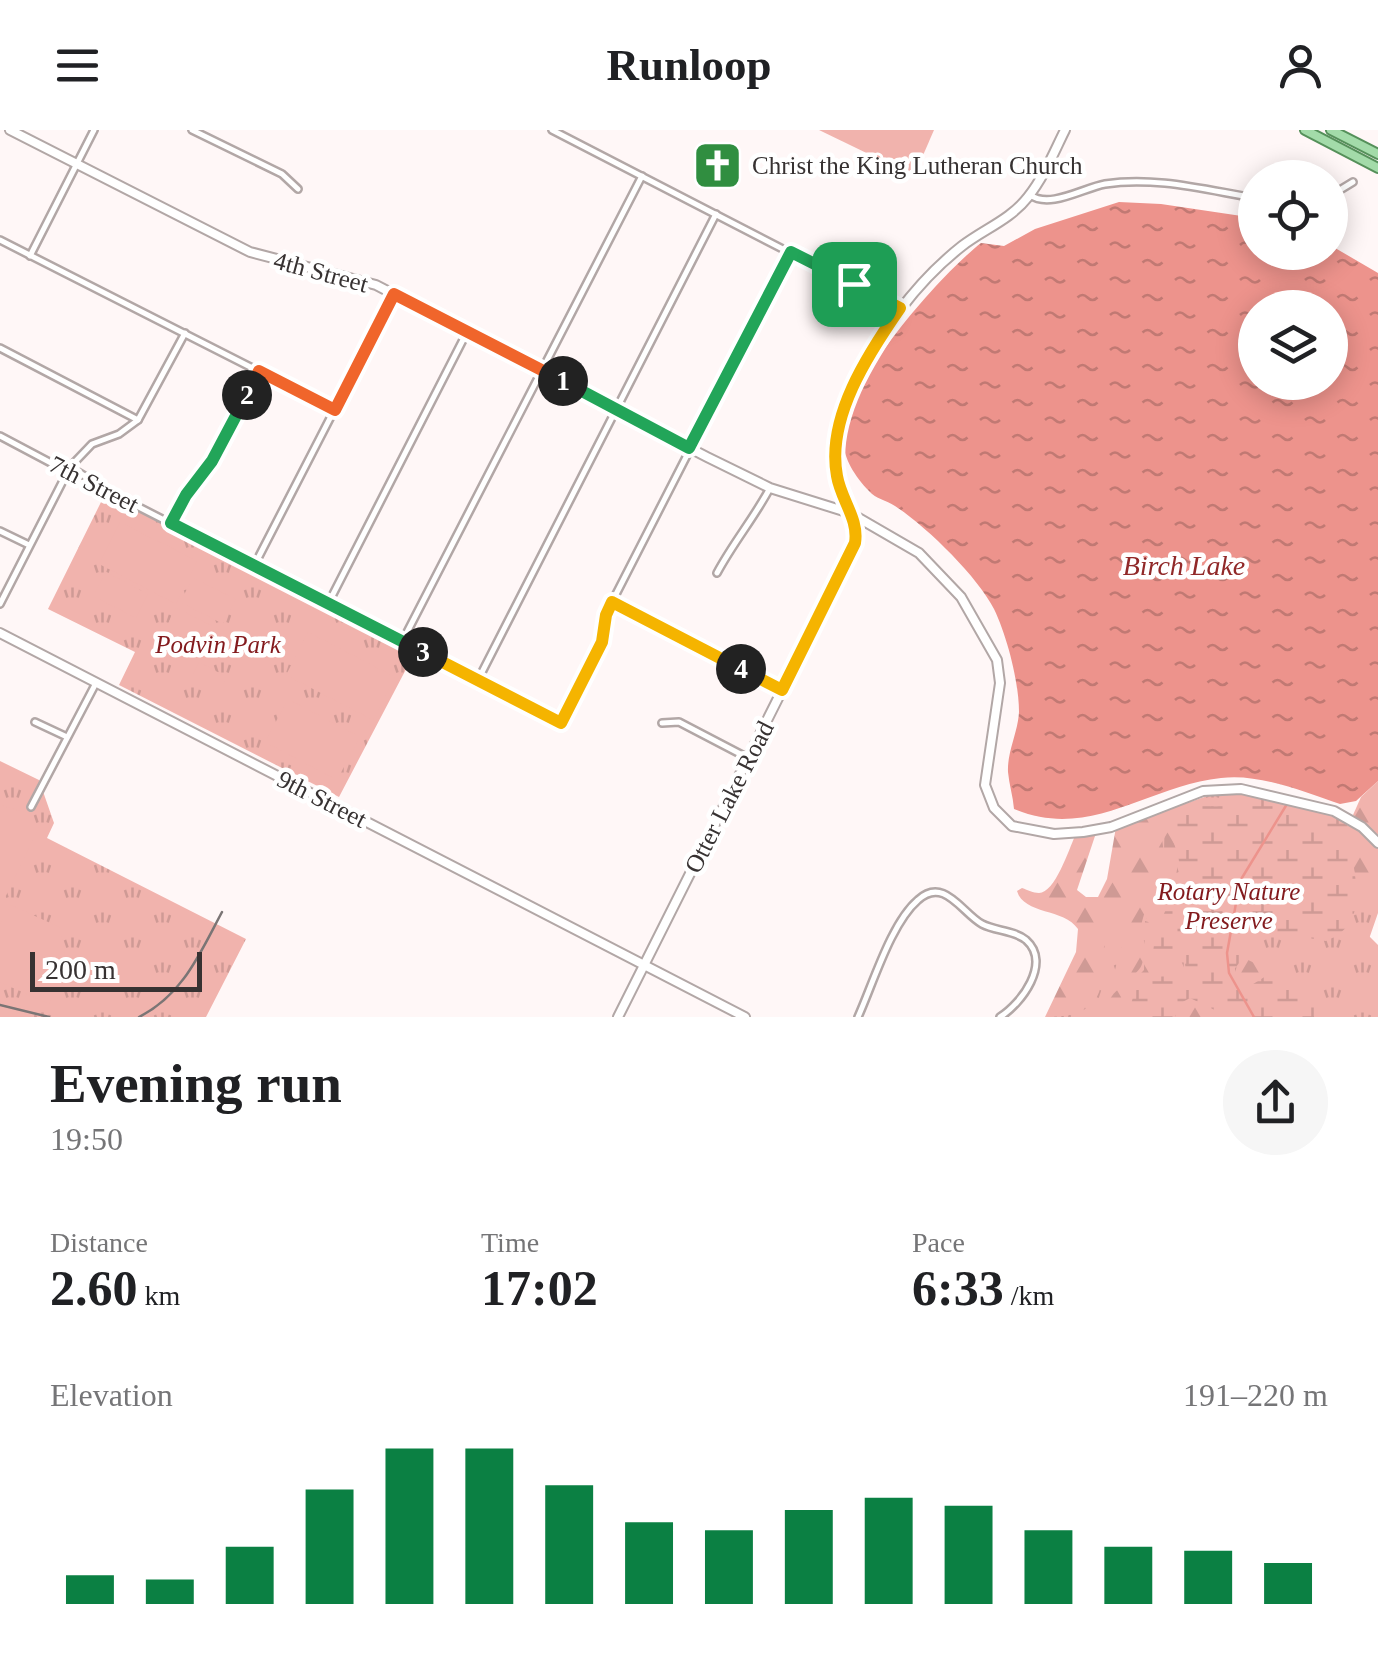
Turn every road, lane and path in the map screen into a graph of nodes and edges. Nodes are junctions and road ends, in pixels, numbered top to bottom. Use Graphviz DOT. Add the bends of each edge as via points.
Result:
graph roads {
  1 [pos="10,130"];
  2 [pos="94,130"];
  3 [pos="192,130"];
  4 [pos="552,130"];
  5 [pos="1065,130"];
  6 [pos="1305,130"];
  7 [pos="1331,130"];
  8 [pos="1378,154"];
  9 [pos="77,164"];
  10 [pos="1378,168"];
  11 [pos="642,176"];
  12 [pos="1353,182"];
  13 [pos="1348,185"];
  14 [pos="298,190"];
  15 [pos="1030,195"];
  16 [pos="1238,196"];
  17 [pos="716,214"];
  18 [pos="0,240"];
  19 [pos="791,252"];
  20 [pos="30,256"];
  21 [pos="394,294"];
  22 [pos="900,308"];
  23 [pos="468,332"];
  24 [pos="185,334"];
  25 [pos="0,348"];
  26 [pos="542,370"];
  27 [pos="259,371"];
  28 [pos="617,409"];
  29 [pos="335,410"];
  30 [pos="138,420"];
  31 [pos="0,436"];
  32 [pos="689,448"];
  33 [pos="68,472"];
  34 [pos="770,488"];
  35 [pos="850,513"];
  36 [pos="171,523"];
  37 [pos="0,531"];
  38 [pos="29,546"];
  39 [pos="254,566"];
  40 [pos="718,573"];
  41 [pos="612,602"];
  42 [pos="0,604"];
  43 [pos="328,604"];
  44 [pos="0,634"];
  45 [pos="402,642"];
  46 [pos="478,680"];
  47 [pos="96,683"];
  48 [pos="782,690"];
  49 [pos="34,722"];
  50 [pos="662,723"];
  51 [pos="67,738"];
  52 [pos="748,758"];
  53 [pos="30,806"];
  54 [pos="1378,844"];
  55 [pos="644,965"];
  56 [pos="618,1017"];
  57 [pos="745,1017"];
  58 [pos="858,1017"];
  59 [pos="1000,1017"];
  1 -- 9 [label="street, 4th Street"];
  2 -- 9 [label="street"];
  3 -- 14 [label="street" via="272,169"];
  4 -- 11 [label="street"];
  5 -- 15 [label="street, Otter Lake Road"];
  6 -- 10 [label="main road"];
  7 -- 8 [label="main road"];
  9 -- 20 [label="street"];
  9 -- 21 [label="street, 4th Street" via="250,252"];
  11 -- 17 [label="street"];
  11 -- 26 [label="street"];
  12 -- 13 [label="street"];
  15 -- 16 [label="street" via="1046,201 1139,182"];
  15 -- 22 [label="street, Otter Lake Road" via="963,245"];
  17 -- 19 [label="street"];
  17 -- 28 [label="street"];
  18 -- 20 [label="street"];
  19 -- 22 [label="street"];
  19 -- 32 [label="street"];
  20 -- 24 [label="street"];
  21 -- 23 [label="street, 4th Street"];
  21 -- 29 [label="street"];
  22 -- 35 [label="street, Otter Lake Road" via="855,384 837,432 834,457"];
  23 -- 26 [label="street, 4th Street"];
  23 -- 43 [label="street"];
  24 -- 27 [label="street"];
  24 -- 30 [label="street"];
  25 -- 30 [label="street"];
  26 -- 28 [label="street, 4th Street"];
  26 -- 45 [label="street"];
  27 -- 29 [label="street"];
  27 -- 36 [label="street"];
  28 -- 32 [label="street, 4th Street"];
  28 -- 46 [label="street"];
  29 -- 39 [label="street"];
  30 -- 33 [label="street" via="92,444"];
  31 -- 33 [label="street, 7th Street"];
  32 -- 34 [label="street, 4th Street"];
  32 -- 41 [label="street"];
  33 -- 36 [label="street, 7th Street"];
  33 -- 38 [label="street"];
  34 -- 35 [label="street, 4th Street"];
  34 -- 40 [label="street"];
  35 -- 48 [label="street, Otter Lake Road" via="852,551"];
  35 -- 54 [label="street, 4th Street" via="908,546 946,578 990,645 1000,683 986,785 994,808 1012,826 1084,832 1202,791 1242,789 1340,813"];
  36 -- 39 [label="street, 7th Street"];
  37 -- 38 [label="street"];
  38 -- 42 [label="street"];
  39 -- 43 [label="street, 7th Street"];
  41 -- 46 [label="street, 7th Street" via="602,642 561,723"];
  41 -- 48 [label="street"];
  43 -- 45 [label="street, 7th Street"];
  44 -- 47 [label="street, 9th Street"];
  45 -- 46 [label="street, 7th Street"];
  47 -- 51 [label="street"];
  47 -- 55 [label="street, 9th Street"];
  48 -- 52 [label="street, Otter Lake Road"];
  49 -- 51 [label="street"];
  50 -- 52 [label="street" via="678,722"];
  51 -- 53 [label="street"];
  52 -- 55 [label="street, Otter Lake Road"];
  55 -- 56 [label="street, Otter Lake Road"];
  55 -- 57 [label="street, 9th Street"];
  58 -- 59 [label="street" via="900,926 917,901 933,892 1031,946 1035,962 1028,987"];
}
